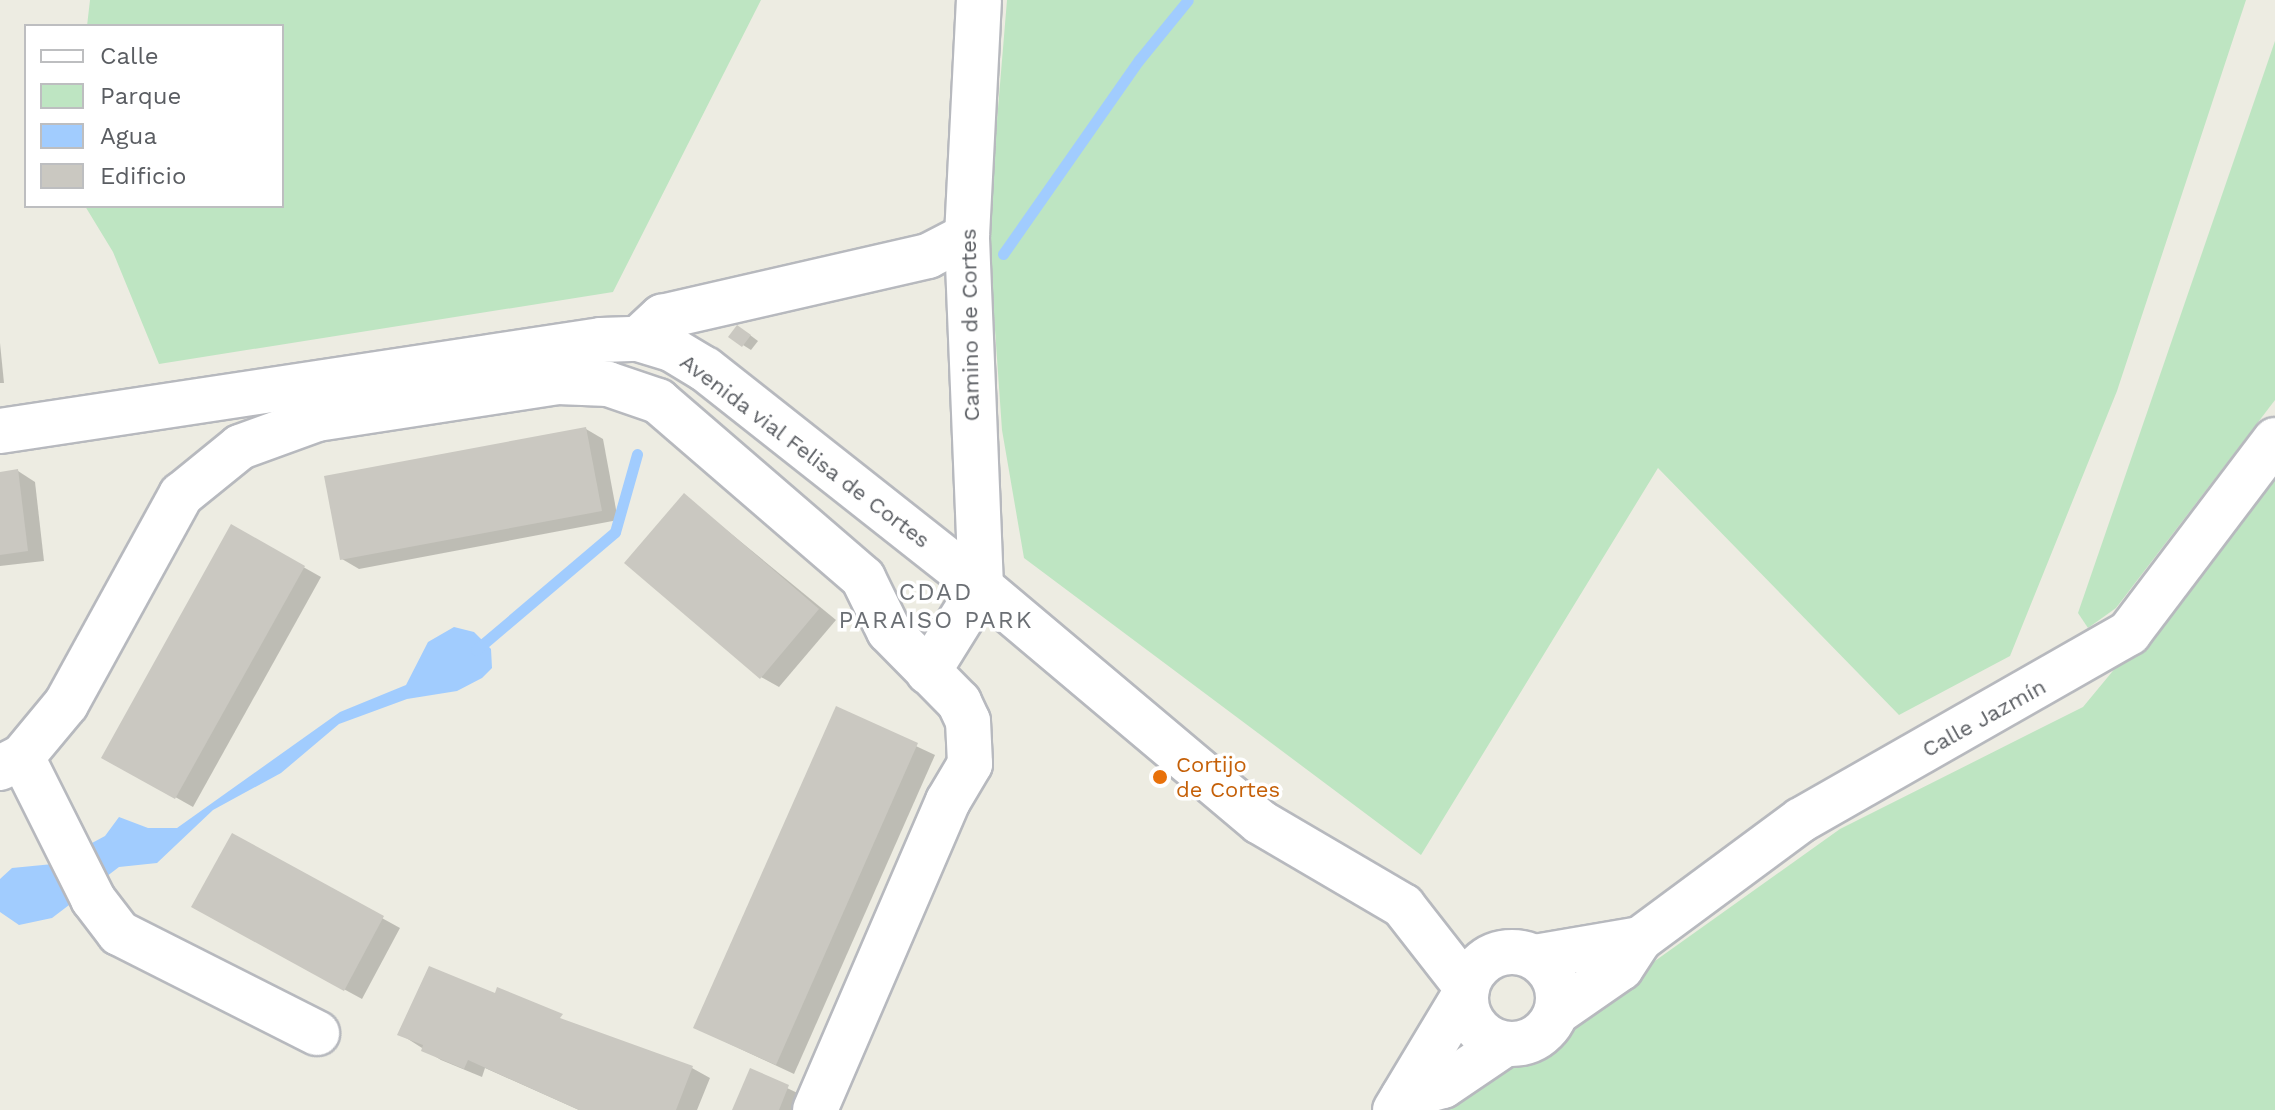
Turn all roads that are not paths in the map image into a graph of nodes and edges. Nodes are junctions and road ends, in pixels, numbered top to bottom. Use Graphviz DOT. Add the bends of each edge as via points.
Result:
graph roads {
  1 [pos="979,0"];
  2 [pos="967,236"];
  3 [pos="638,339"];
  4 [pos="0,431"];
  5 [pos="2275,440"];
  6 [pos="981,587"];
  7 [pos="937,656"];
  8 [pos="11,762"];
  9 [pos="1403,906"];
  10 [pos="1640,939"];
  11 [pos="1519,955"];
  12 [pos="1466,990"];
  13 [pos="1556,1013"];
  14 [pos="317,1033"];
  15 [pos="1505,1044"];
  16 [pos="1399,1104"];
  17 [pos="815,1110"];
  1 -- 2 [label="street, Camino de Cortes"];
  2 -- 3 [label="street" via="928,256 662,317"];
  2 -- 6 [label="street, Camino de Cortes"];
  3 -- 4 [label="street, Avenida vial Felisa de Cortes"];
  3 -- 6 [label="street, Avenida vial Felisa de Cortes" via="673,350 705,369"];
  5 -- 10 [label="street, Calle Jazmín" via="2129,633 1801,820"];
  6 -- 7 [label="street"];
  6 -- 9 [label="street, Avenida vial Felisa de Cortes" via="1260,822"];
  7 -- 8 [label="street" via="889,631 863,578 658,401 608,384 558,382 317,419 240,447 181,495 66,704"];
  7 -- 17 [label="street" via="968,721 970,764 948,801"];
  8 -- 14 [label="street" via="119,933"];
  9 -- 11 [label="street, Avenida vial Felisa de Cortes" via="1433,912"];
  9 -- 12 [label="street, Avenida vial Felisa de Cortes"];
  10 -- 11 [label="street, Calle Jazmín"];
  10 -- 13 [label="street, Calle Jazmín" via="1621,968"];
  11 -- 12 [label="street" via="1476,969"];
  11 -- 13 [label="street" via="1555,981"];
  12 -- 15 [label="street" via="1477,1029"];
  12 -- 16 [label="street"];
  13 -- 15 [label="street" via="1536,1038"];
  15 -- 16 [label="street" via="1443,1086"];
}
